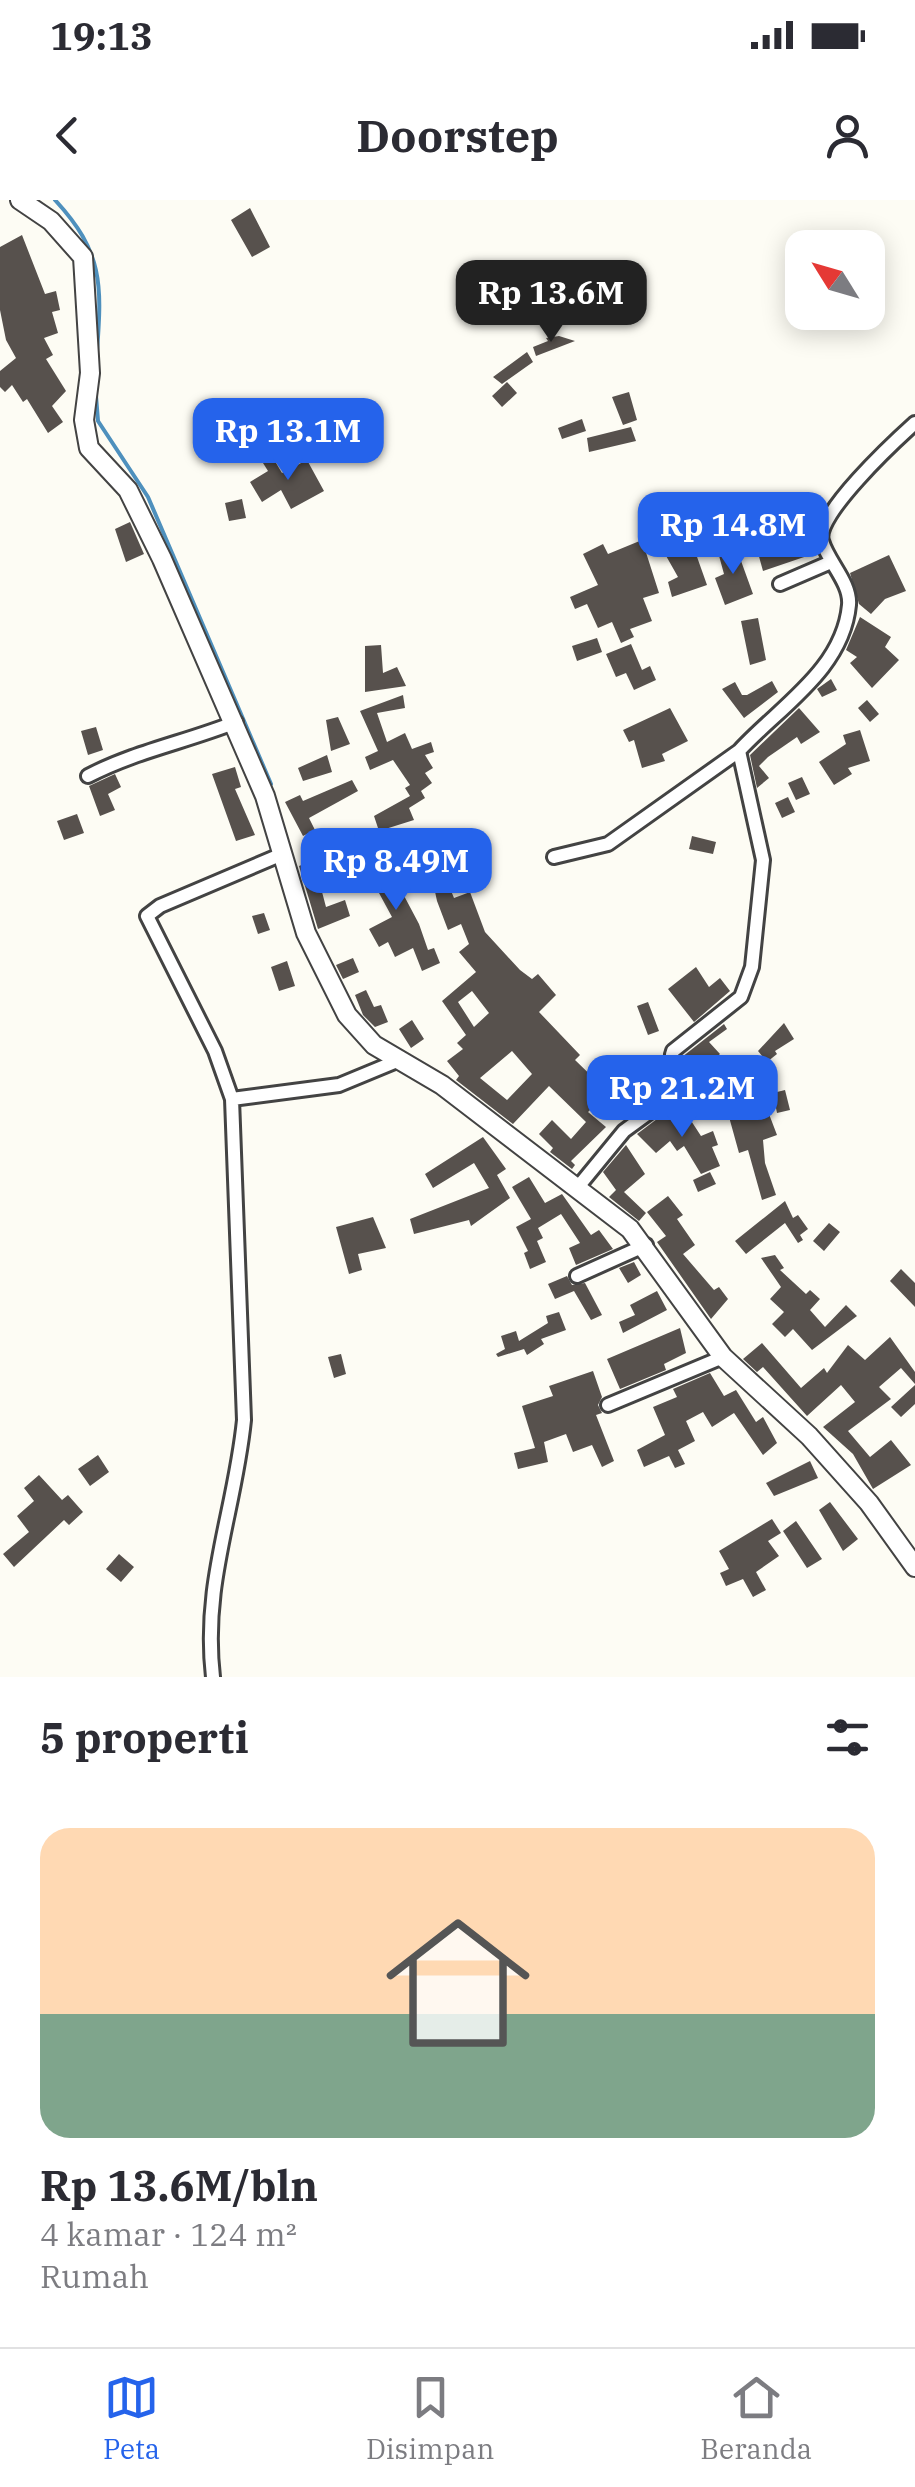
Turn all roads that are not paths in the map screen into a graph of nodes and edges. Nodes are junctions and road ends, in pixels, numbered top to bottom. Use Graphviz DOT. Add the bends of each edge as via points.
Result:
graph roads {
  1 [pos="20,200"];
  2 [pos="915,423"];
  3 [pos="831,562"];
  4 [pos="780,584"];
  5 [pos="236,722"];
  6 [pos="740,751"];
  7 [pos="88,776"];
  8 [pos="280,854"];
  9 [pos="554,857"];
  10 [pos="397,1061"];
  11 [pos="232,1098"];
  12 [pos="578,1187"];
  13 [pos="646,1245"];
  14 [pos="577,1276"];
  15 [pos="724,1358"];
  16 [pos="608,1405"];
  17 [pos="915,1567"];
  18 [pos="213,1677"];
  1 -- 5 [label="street" via="83,257 89,448 128,490"];
  2 -- 3 [label="street" via="825,519 820,534"];
  3 -- 4 [label="street"];
  3 -- 6 [label="street" via="849,598 841,629 805,691"];
  5 -- 7 [label="street" via="116,760"];
  5 -- 8 [label="street"];
  6 -- 9 [label="street" via="608,844"];
  6 -- 12 [label="street" via="763,860 746,987 672,1052 680,1090 624,1131"];
  8 -- 10 [label="street" via="335,995 366,1038"];
  8 -- 11 [label="street" via="147,916"];
  10 -- 11 [label="street" via="338,1085"];
  10 -- 12 [label="street" via="442,1085"];
  11 -- 18 [label="street" via="244,1420 211,1581"];
  12 -- 13 [label="street"];
  13 -- 14 [label="street"];
  13 -- 15 [label="street"];
  15 -- 16 [label="street"];
  15 -- 17 [label="street" via="809,1436"];
}
